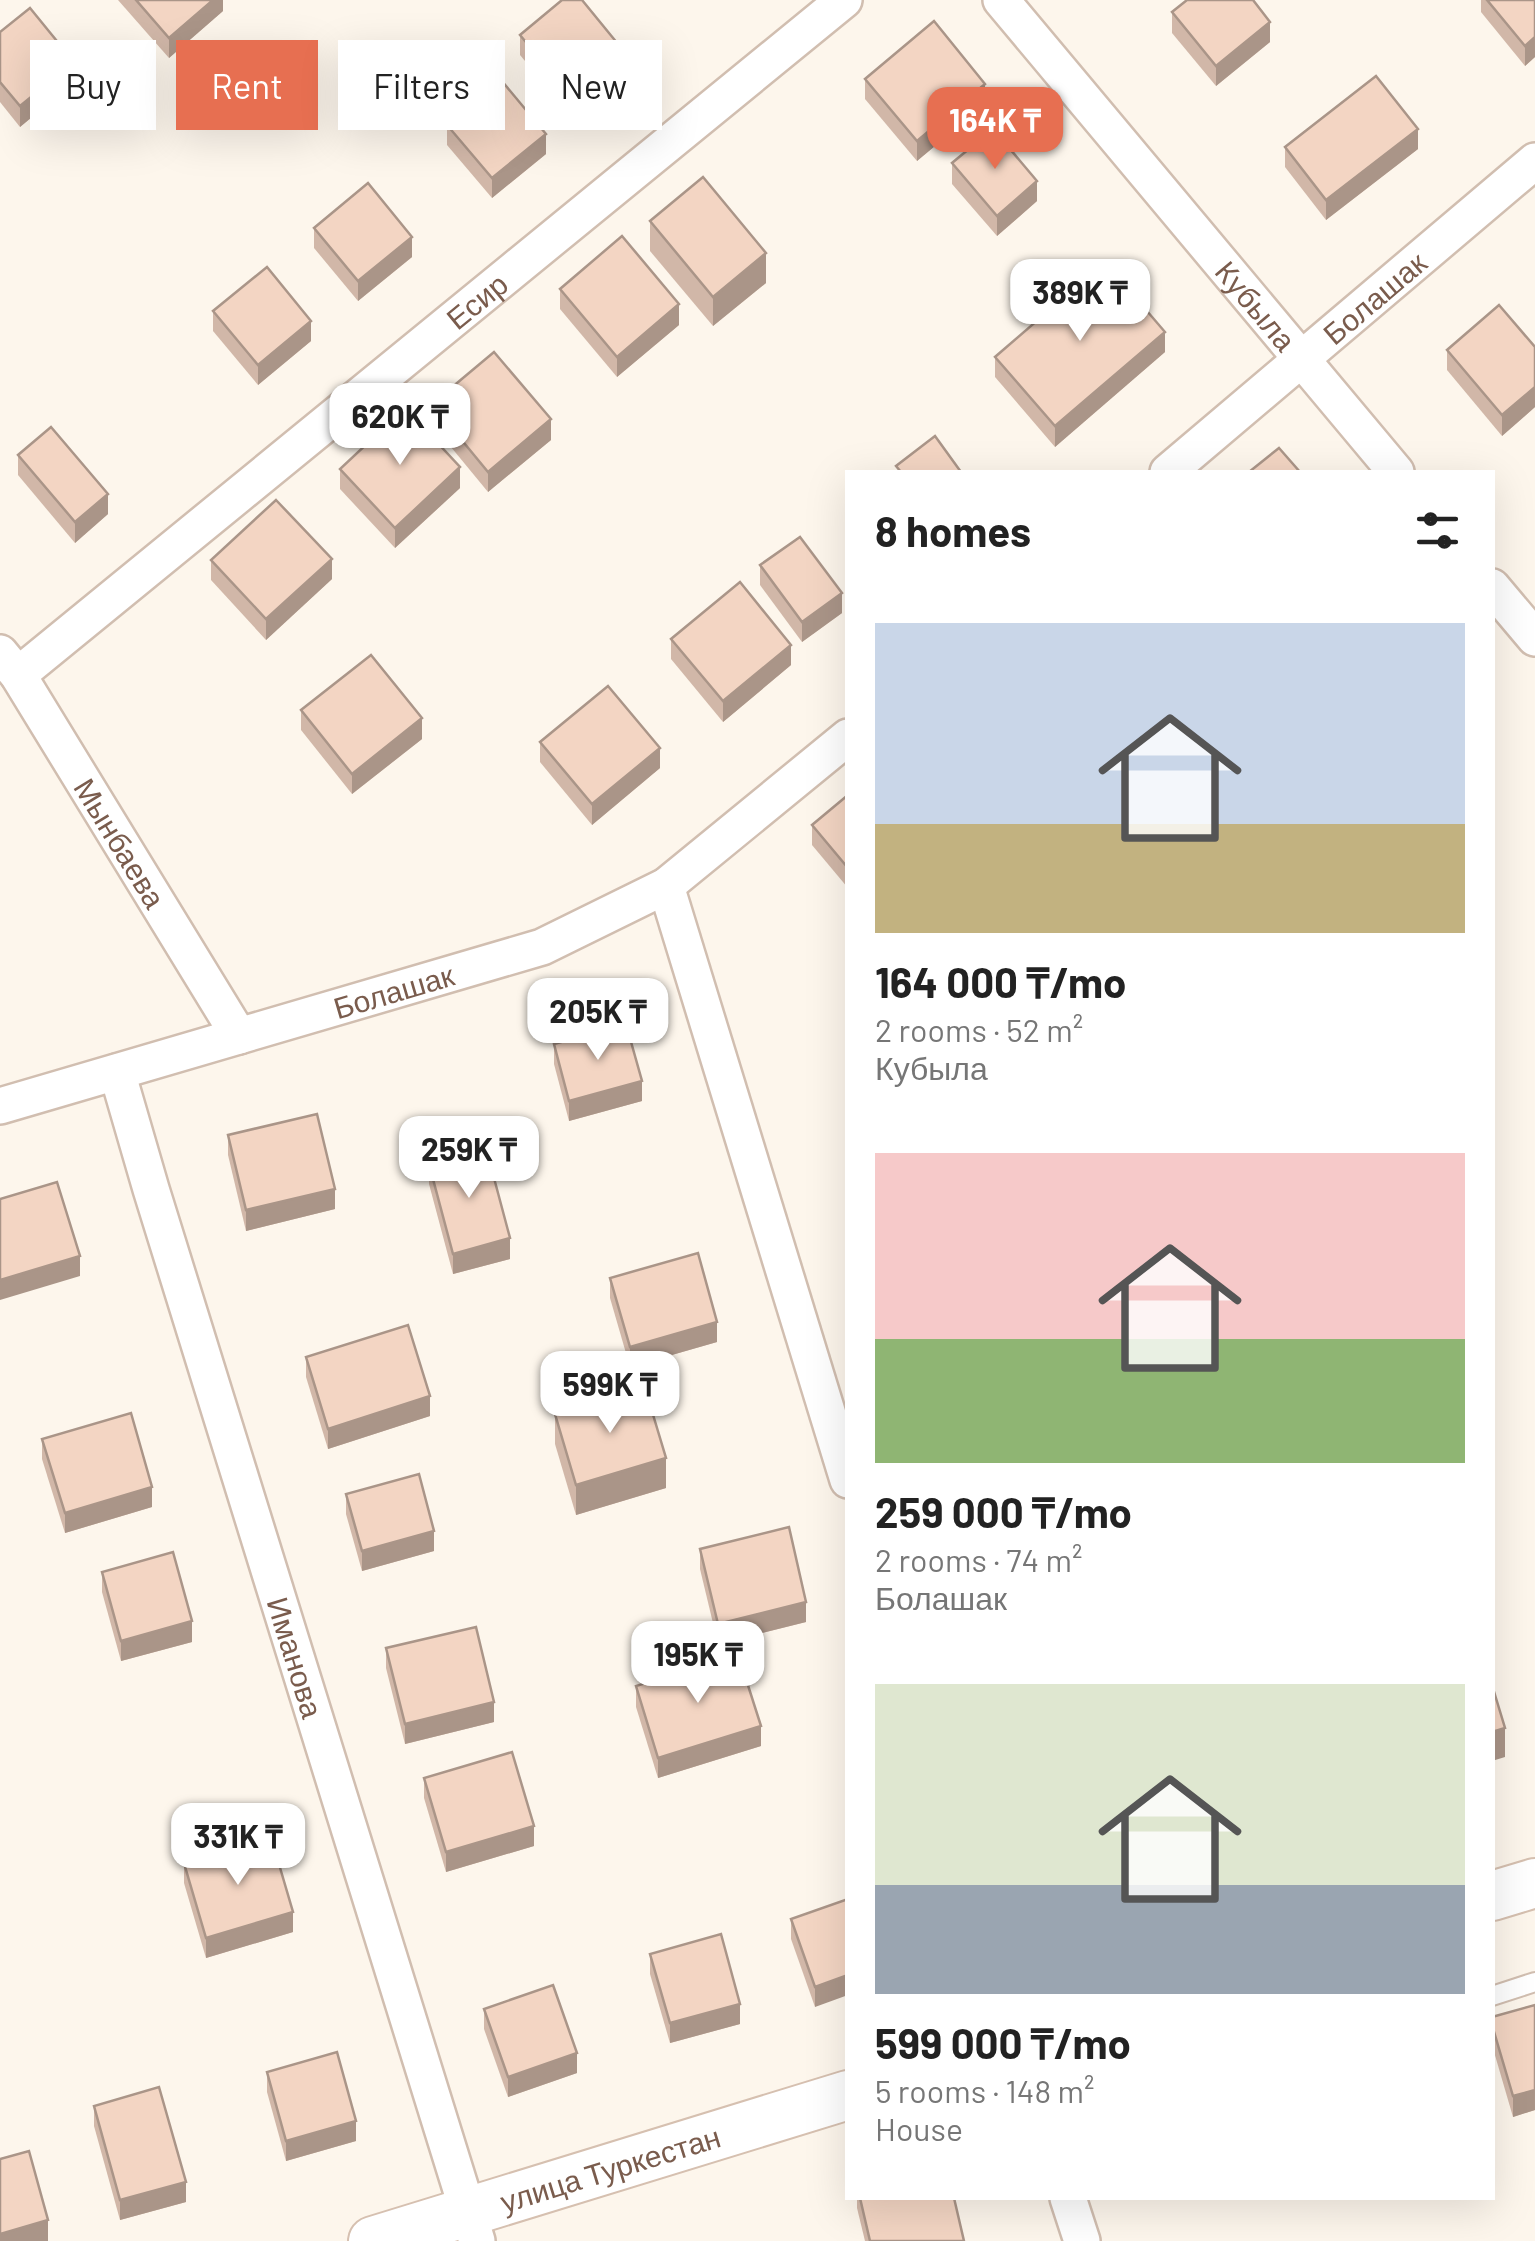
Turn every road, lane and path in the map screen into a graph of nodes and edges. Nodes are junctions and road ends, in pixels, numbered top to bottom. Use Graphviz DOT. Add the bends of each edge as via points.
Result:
graph roads {
  1 [pos="844,0"];
  2 [pos="1002,0"];
  3 [pos="1535,161"];
  4 [pos="1302,362"];
  5 [pos="1170,470"];
  6 [pos="1394,470"];
  7 [pos="1495,591"];
  8 [pos="1535,638"];
  9 [pos="9,664"];
  10 [pos="845,739"];
  11 [pos="666,886"];
  12 [pos="239,1036"];
  13 [pos="118,1072"];
  14 [pos="0,1106"];
  15 [pos="845,1470"];
  16 [pos="1535,1883"];
  17 [pos="1495,1895"];
  18 [pos="1535,1982"];
  19 [pos="1495,1995"];
  20 [pos="845,2096"];
  21 [pos="1069,2200"];
  22 [pos="473,2226"];
  23 [pos="373,2241"];
  24 [pos="1082,2241"];
  1 -- 9 [label="street, Есир"];
  2 -- 4 [label="street, Кубыла"];
  3 -- 4 [label="street, Болашак"];
  4 -- 5 [label="street, Болашак"];
  4 -- 6 [label="street, Кубыла"];
  7 -- 8 [label="street"];
  9 -- 12 [label="street, Мынбаева"];
  10 -- 11 [label="street, Болашак"];
  11 -- 12 [label="street, Болашак" via="542,947"];
  11 -- 15 [label="street"];
  12 -- 13 [label="street, Болашак"];
  13 -- 14 [label="street, Болашак"];
  13 -- 22 [label="street, Иманова"];
  16 -- 17 [label="street"];
  18 -- 19 [label="lane"];
  20 -- 22 [label="street, улица Туркестан"];
  21 -- 24 [label="street"];
  22 -- 23 [label="street, улица Туркестан"];
}
